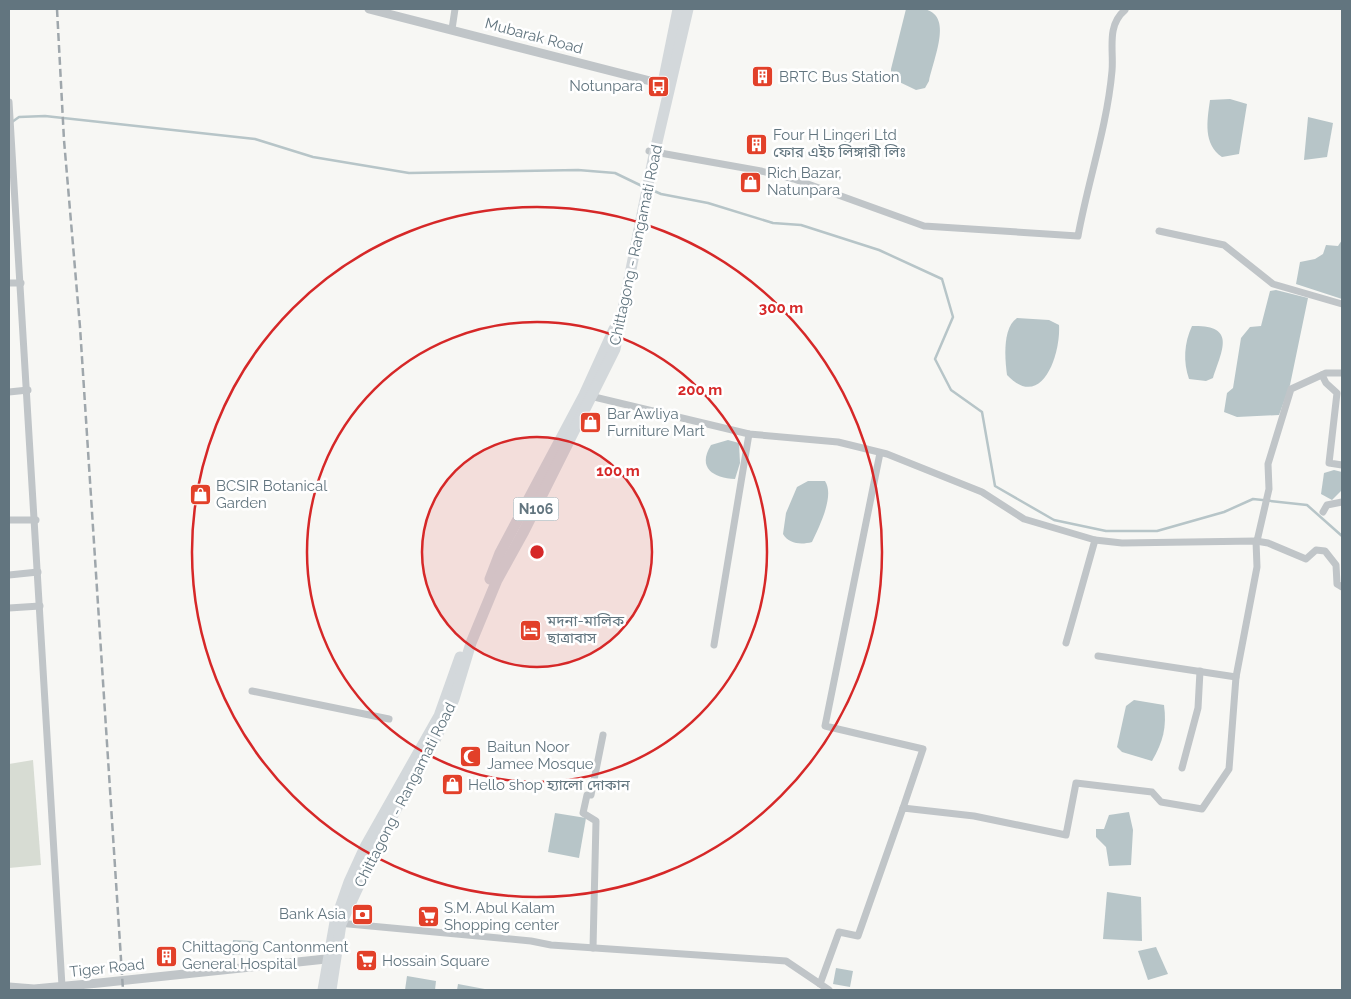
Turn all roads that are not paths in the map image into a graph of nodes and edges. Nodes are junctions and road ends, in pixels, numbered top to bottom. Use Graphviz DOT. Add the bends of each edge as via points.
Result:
graph roads {
  1 [pos="369,9"];
  2 [pos="455,9"];
  3 [pos="678,9"];
  4 [pos="688,9"];
  5 [pos="1125,10"];
  6 [pos="452,29"];
  7 [pos="662,84"];
  8 [pos="9,102"];
  9 [pos="9,110"];
  10 [pos="652,151"];
  11 [pos="1159,231"];
  12 [pos="9,283"];
  13 [pos="21,283"];
  14 [pos="1342,304"];
  15 [pos="1342,373"];
  16 [pos="1322,375"];
  17 [pos="28,390"];
  18 [pos="9,392"];
  19 [pos="588,396"];
  20 [pos="749,434"];
  21 [pos="880,453"];
  22 [pos="1342,466"];
  23 [pos="1342,502"];
  24 [pos="1323,512"];
  25 [pos="9,520"];
  26 [pos="36,520"];
  27 [pos="1095,540"];
  28 [pos="1256,541"];
  29 [pos="38,572"];
  30 [pos="9,575"];
  31 [pos="1342,587"];
  32 [pos="40,606"];
  33 [pos="9,608"];
  34 [pos="1066,643"];
  35 [pos="714,645"];
  36 [pos="1098,656"];
  37 [pos="1200,671"];
  38 [pos="1236,677"];
  39 [pos="252,691"];
  40 [pos="389,719"];
  41 [pos="603,735"];
  42 [pos="1182,768"];
  43 [pos="903,808"];
  44 [pos="338,923"];
  45 [pos="593,948"];
  46 [pos="326,959"];
  47 [pos="820,984"];
  48 [pos="62,986"];
  49 [pos="9,987"];
  50 [pos="99,987"];
  51 [pos="323,990"];
  52 [pos="331,990"];
  53 [pos="829,990"];
  1 -- 6 [label="street, Mubarak Road"];
  2 -- 6 [label="street"];
  3 -- 7 [label="highway, Chittagong - Rangamati Road / N106"];
  4 -- 10 [label="highway, Chittagong - Rangamati Road / N106"];
  5 -- 10 [label="street" via="1118,16 1110,42 1112,69 1078,236 924,226 794,179"];
  6 -- 7 [label="street, Mubarak Road"];
  7 -- 10 [label="highway, Chittagong - Rangamati Road / N106"];
  8 -- 9 [label="street"];
  9 -- 13 [label="street"];
  10 -- 19 [label="highway, Chittagong - Rangamati Road / N106" via="614,329"];
  11 -- 14 [label="street" via="1224,245 1273,284"];
  12 -- 13 [label="street"];
  13 -- 17 [label="street"];
  15 -- 16 [label="street"];
  16 -- 22 [label="street" via="1337,393 1329,462"];
  16 -- 28 [label="street" via="1291,389 1268,464 1269,489"];
  17 -- 18 [label="street"];
  17 -- 26 [label="street"];
  19 -- 20 [label="street"];
  19 -- 44 [label="highway, Chittagong - Rangamati Road / N106" via="500,553 439,716 365,847 349,882"];
  20 -- 21 [label="street" via="838,442"];
  20 -- 35 [label="street"];
  21 -- 27 [label="street" via="982,492 1024,519"];
  21 -- 43 [label="street" via="825,726 923,749"];
  23 -- 24 [label="street" via="1327,505"];
  25 -- 26 [label="street"];
  26 -- 29 [label="street"];
  27 -- 28 [label="street" via="1122,543"];
  27 -- 34 [label="street"];
  28 -- 31 [label="street" via="1306,559 1316,550 1325,551 1336,565 1337,584"];
  28 -- 38 [label="street" via="1257,568"];
  29 -- 30 [label="street"];
  29 -- 32 [label="street"];
  32 -- 33 [label="street"];
  32 -- 48 [label="street"];
  36 -- 37 [label="street"];
  37 -- 38 [label="street"];
  37 -- 42 [label="street" via="1198,708"];
  38 -- 43 [label="street" via="1229,769 1202,809 1161,802 1152,792 1076,782 1066,835 974,816"];
  39 -- 40 [label="street"];
  41 -- 45 [label="street" via="591,795 587,795 583,813 596,820"];
  43 -- 47 [label="street" via="858,936 839,932"];
  44 -- 45 [label="street"];
  44 -- 46 [label="highway, Chittagong - Rangamati Road / N106"];
  44 -- 52 [label="highway, Chittagong - Rangamati Road / N106"];
  45 -- 47 [label="street" via="786,960"];
  46 -- 50 [label="street, Tiger Road"];
  46 -- 51 [label="highway, Chittagong - Rangamati Road / N106"];
  47 -- 53 [label="street"];
  48 -- 49 [label="street, Tiger Road"];
  48 -- 50 [label="street, Tiger Road"];
}
